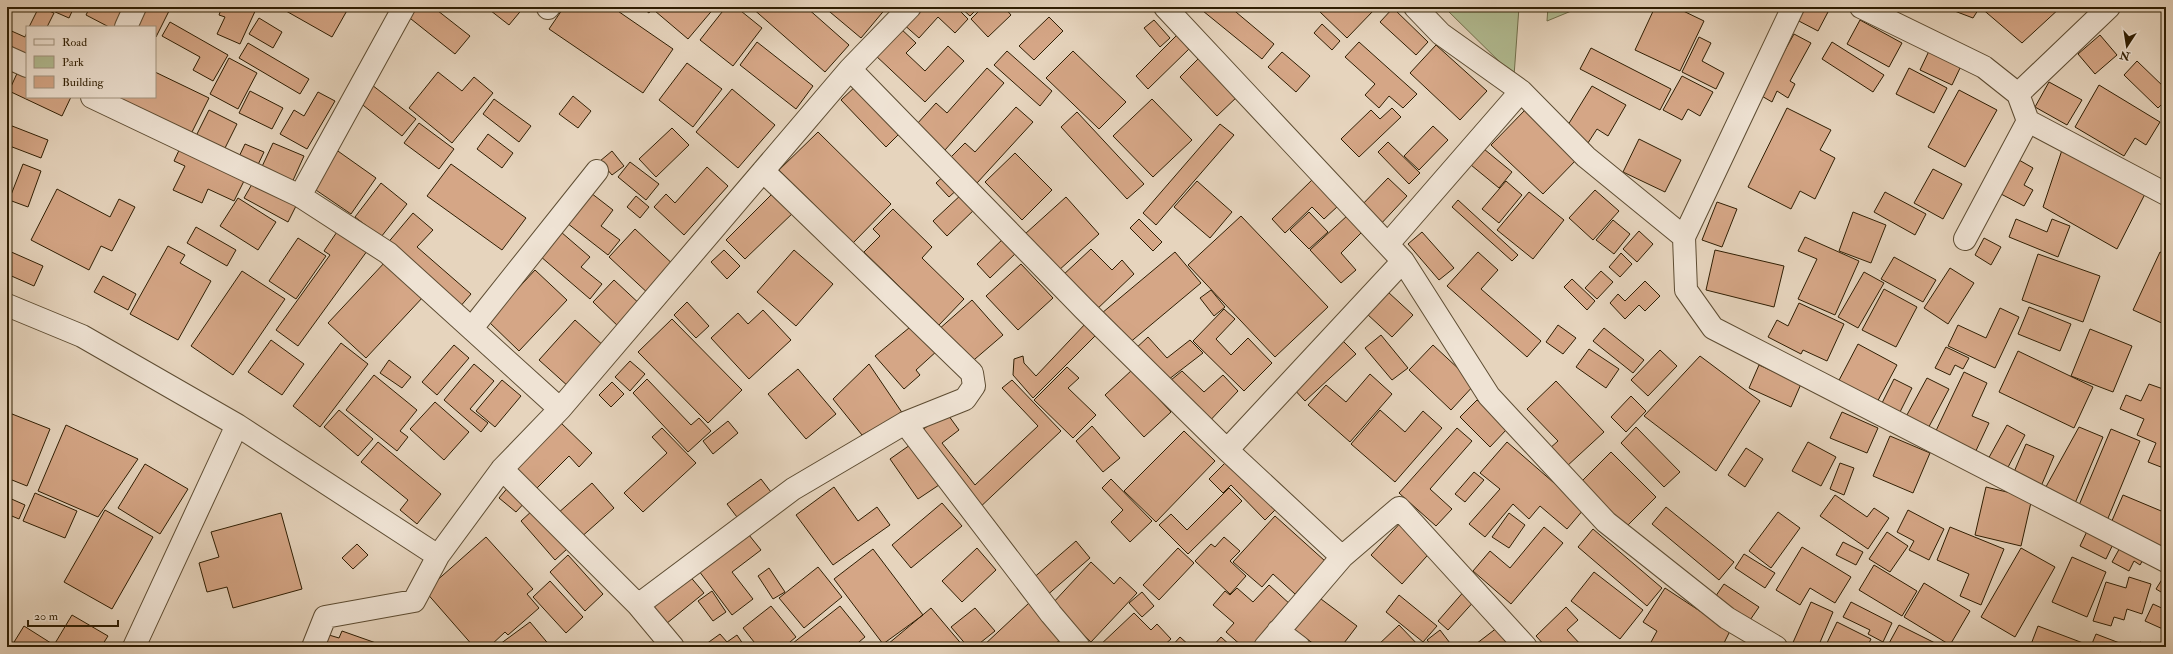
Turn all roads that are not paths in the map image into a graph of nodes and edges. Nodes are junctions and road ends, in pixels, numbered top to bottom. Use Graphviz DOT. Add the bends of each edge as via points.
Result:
graph roads {
  1 [pos="135,7"];
  2 [pos="404,7"];
  3 [pos="910,7"];
  4 [pos="1165,7"];
  5 [pos="1415,7"];
  6 [pos="1793,7"];
  7 [pos="1861,7"];
  8 [pos="2109,7"];
  9 [pos="126,26"];
  10 [pos="7,57"];
  11 [pos="26,66"];
  12 [pos="850,69"];
  13 [pos="1521,91"];
  14 [pos="2018,94"];
  15 [pos="96,98"];
  16 [pos="2028,121"];
  17 [pos="597,171"];
  18 [pos="763,171"];
  19 [pos="2166,194"];
  20 [pos="300,196"];
  21 [pos="1684,237"];
  22 [pos="1965,239"];
  23 [pos="1388,244"];
  24 [pos="1403,261"];
  25 [pos="7,305"];
  26 [pos="472,328"];
  27 [pos="560,409"];
  28 [pos="905,422"];
  29 [pos="237,425"];
  30 [pos="1227,450"];
  31 [pos="502,469"];
  32 [pos="438,556"];
  33 [pos="1342,557"];
  34 [pos="2166,561"];
  35 [pos="638,605"];
  36 [pos="1272,639"];
  37 [pos="134,647"];
  38 [pos="313,647"];
  39 [pos="673,647"];
  40 [pos="1079,647"];
  41 [pos="1299,647"];
  42 [pos="1526,647"];
  43 [pos="1776,647"];
  1 -- 9 [label="street"];
  2 -- 20 [label="street"];
  3 -- 12 [label="street"];
  4 -- 23 [label="street"];
  5 -- 13 [label="street" via="1441,34"];
  6 -- 21 [label="street"];
  7 -- 14 [label="street" via="1984,68"];
  8 -- 14 [label="street"];
  10 -- 11 [label="street"];
  12 -- 18 [label="street"];
  12 -- 30 [label="street" via="1084,309"];
  13 -- 21 [label="street" via="1586,156"];
  13 -- 23 [label="street"];
  14 -- 16 [label="street"];
  15 -- 20 [label="street"];
  16 -- 19 [label="street"];
  16 -- 22 [label="street"];
  17 -- 26 [label="street"];
  18 -- 27 [label="street"];
  18 -- 28 [label="street" via="972,373 974,386 965,399"];
  20 -- 26 [label="street" via="388,253"];
  21 -- 34 [label="street" via="1686,290 1713,328"];
  23 -- 24 [label="street"];
  24 -- 30 [label="street"];
  24 -- 43 [label="street" via="1489,396 1606,522 1727,618"];
  25 -- 29 [label="street" via="82,336"];
  26 -- 27 [label="street"];
  27 -- 31 [label="street"];
  28 -- 35 [label="street" via="793,489"];
  28 -- 40 [label="street"];
  29 -- 32 [label="street"];
  29 -- 37 [label="street"];
  30 -- 33 [label="street"];
  31 -- 32 [label="street"];
  31 -- 35 [label="street"];
  32 -- 38 [label="street" via="414,601 325,617"];
  33 -- 36 [label="street"];
  33 -- 42 [label="street" via="1398,508"];
  35 -- 39 [label="street"];
  36 -- 41 [label="street"];
}
